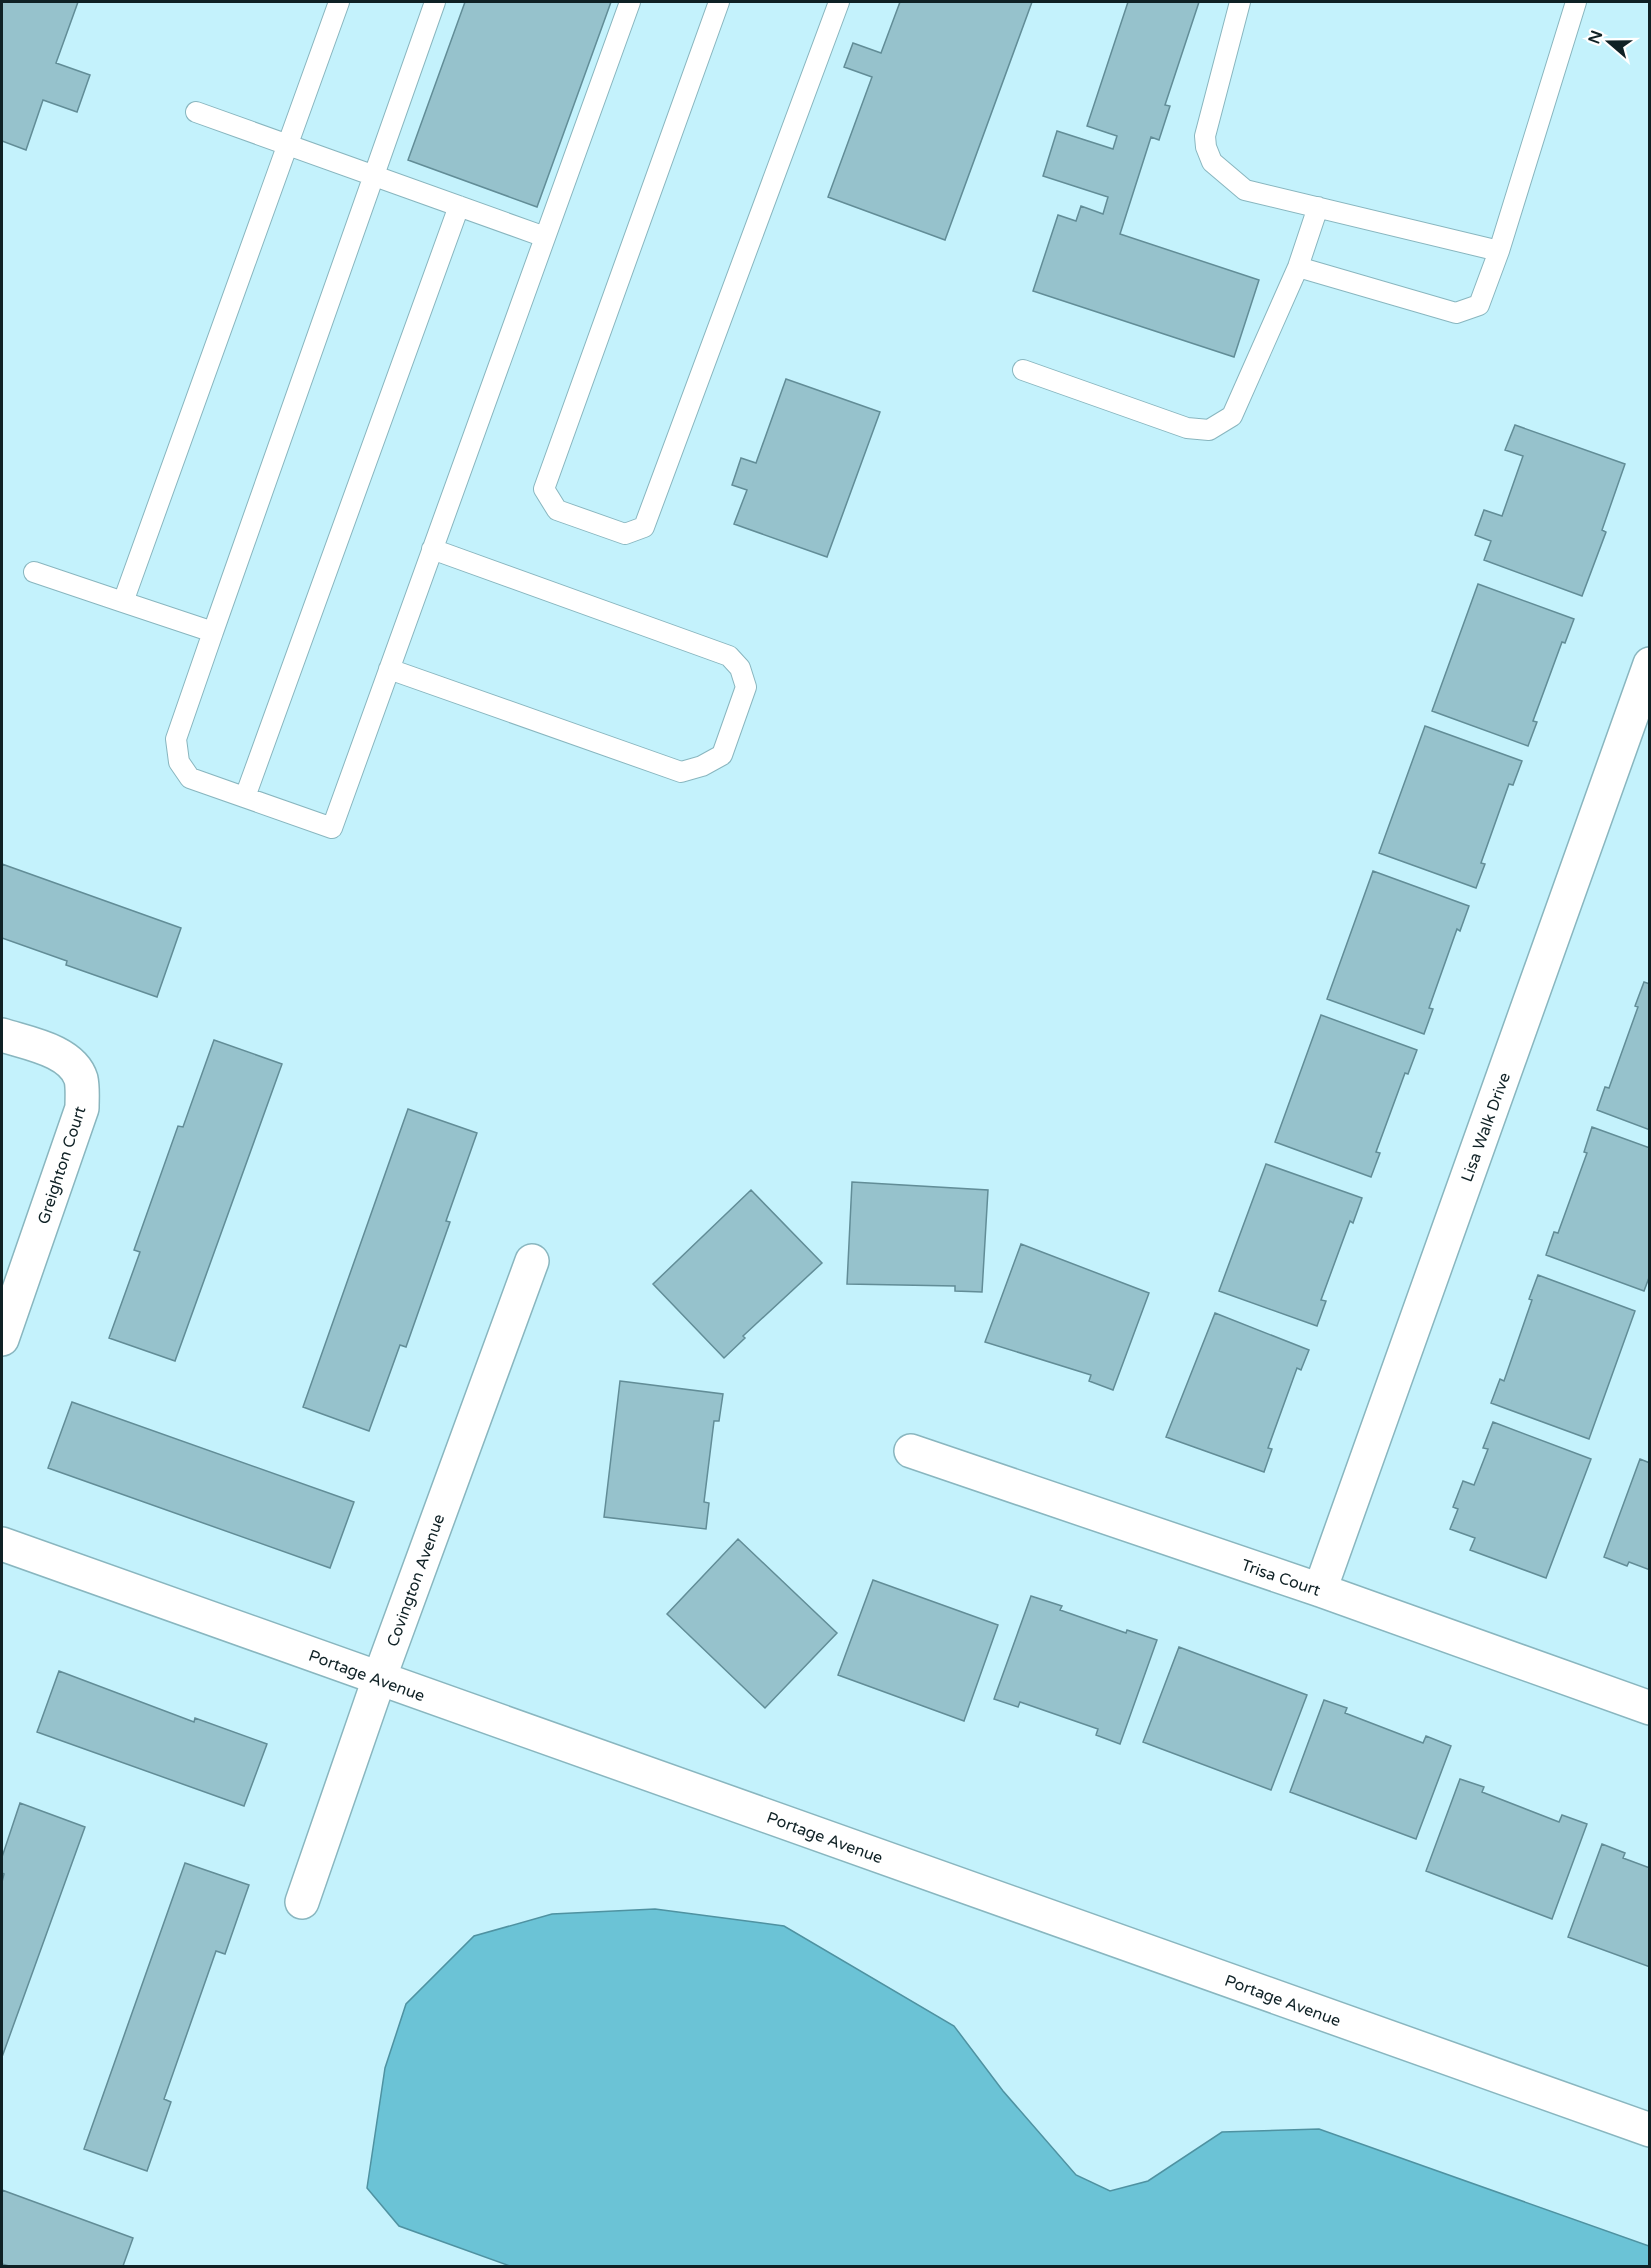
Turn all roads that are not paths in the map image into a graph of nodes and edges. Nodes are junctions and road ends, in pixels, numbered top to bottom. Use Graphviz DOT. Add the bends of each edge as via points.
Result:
graph roads {
  1 [pos="339,2"];
  2 [pos="435,2"];
  3 [pos="630,2"];
  4 [pos="719,2"];
  5 [pos="839,2"];
  6 [pos="1240,2"];
  7 [pos="1576,2"];
  8 [pos="196,112"];
  9 [pos="287,144"];
  10 [pos="374,175"];
  11 [pos="459,206"];
  12 [pos="1318,207"];
  13 [pos="545,237"];
  14 [pos="1499,251"];
  15 [pos="1298,267"];
  16 [pos="1023,370"];
  17 [pos="432,549"];
  18 [pos="34,572"];
  19 [pos="123,602"];
  20 [pos="213,632"];
  21 [pos="1650,664"];
  22 [pos="389,669"];
  23 [pos="245,797"];
  24 [pos="2,1035"];
  25 [pos="532,1261"];
  26 [pos="2,1339"];
  27 [pos="910,1450"];
  28 [pos="2,1544"];
  29 [pos="1320,1590"];
  30 [pos="379,1679"];
  31 [pos="1650,1708"];
  32 [pos="302,1902"];
  33 [pos="1650,2130"];
  1 -- 9 [label="lane"];
  2 -- 10 [label="lane"];
  3 -- 13 [label="lane"];
  4 -- 5 [label="lane" via="544,489 557,510 625,534 644,527"];
  6 -- 12 [label="lane" via="1205,136 1212,162 1245,190"];
  7 -- 14 [label="lane"];
  8 -- 9 [label="lane"];
  9 -- 10 [label="lane"];
  9 -- 19 [label="lane"];
  10 -- 11 [label="lane"];
  10 -- 20 [label="lane"];
  11 -- 13 [label="lane"];
  11 -- 23 [label="lane"];
  12 -- 14 [label="lane"];
  12 -- 15 [label="lane"];
  13 -- 17 [label="lane"];
  14 -- 15 [label="lane" via="1479,305 1456,313"];
  15 -- 16 [label="lane" via="1232,416 1209,430 1187,428"];
  17 -- 22 [label="lane"];
  17 -- 22 [label="lane" via="729,656 740,668 746,687 722,755 681,772"];
  18 -- 19 [label="lane"];
  19 -- 20 [label="lane"];
  20 -- 23 [label="lane" via="176,739 179,762 190,778"];
  21 -- 29 [label="street, Lisa Walk Drive"];
  22 -- 23 [label="lane" via="332,828"];
  24 -- 26 [label="street, Greighton Court" via="64,1058 80,1077 82,1096 82,1107"];
  25 -- 30 [label="street, Covington Avenue"];
  27 -- 29 [label="street, Trisa Court"];
  28 -- 30 [label="street, Portage Avenue"];
  29 -- 31 [label="street, Trisa Court"];
  30 -- 32 [label="street, Covington Avenue"];
  30 -- 33 [label="street, Portage Avenue"];
}
